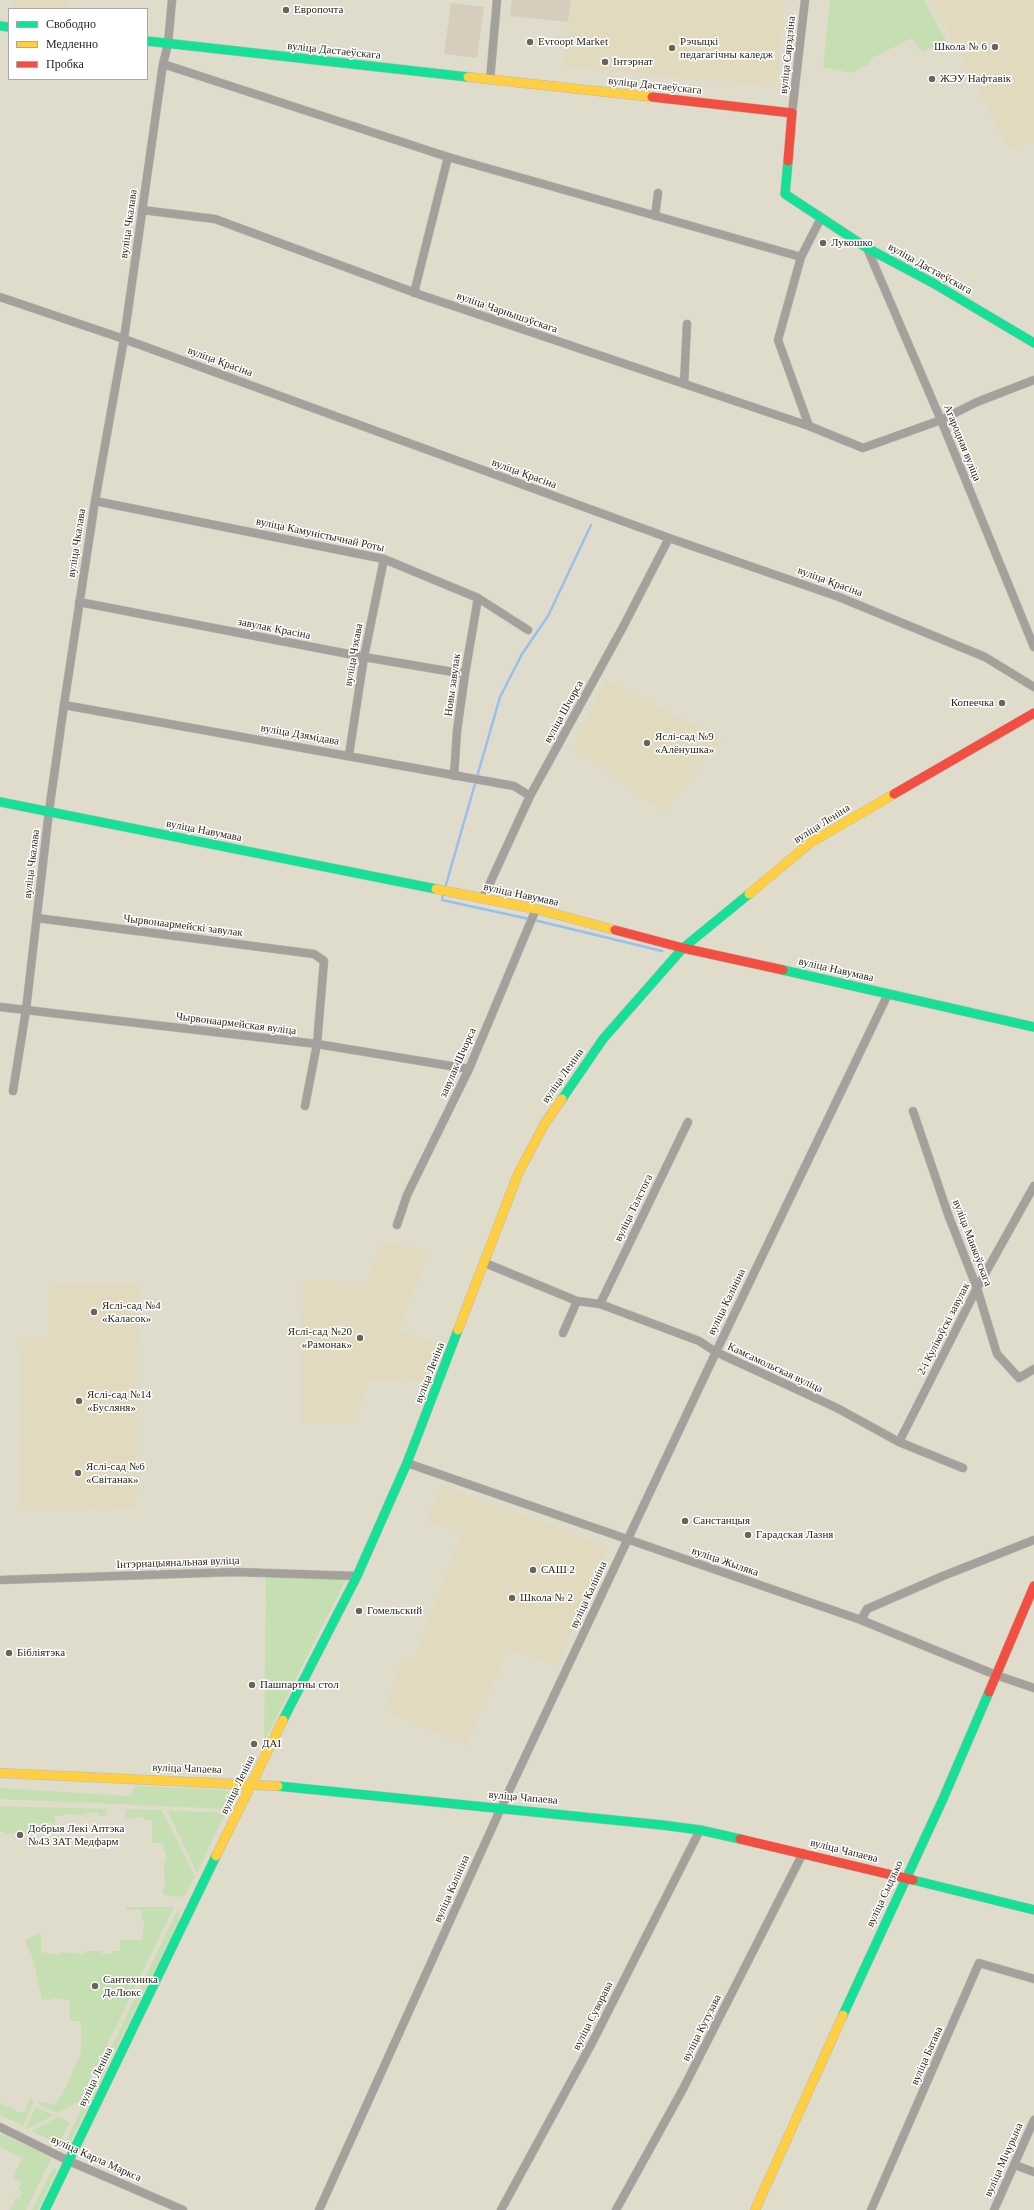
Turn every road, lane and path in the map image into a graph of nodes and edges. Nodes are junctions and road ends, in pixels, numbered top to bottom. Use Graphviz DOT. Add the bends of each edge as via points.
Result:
graph roads {
  1 [pos="172,0"];
  2 [pos="497,0"];
  3 [pos="805,0"];
  4 [pos="148,41"];
  5 [pos="168,44"];
  6 [pos="163,64"];
  7 [pos="490,80"];
  8 [pos="792,113"];
  9 [pos="448,157"];
  10 [pos="658,192"];
  11 [pos="142,210"];
  12 [pos="655,216"];
  13 [pos="821,218"];
  14 [pos="867,248"];
  15 [pos="802,257"];
  16 [pos="414,293"];
  17 [pos="0,297"];
  18 [pos="687,324"];
  19 [pos="124,339"];
  20 [pos="1034,343"];
  21 [pos="1034,380"];
  22 [pos="684,384"];
  23 [pos="941,420"];
  24 [pos="809,426"];
  25 [pos="94,501"];
  26 [pos="670,538"];
  27 [pos="384,559"];
  28 [pos="478,598"];
  29 [pos="79,602"];
  30 [pos="528,630"];
  31 [pos="1034,647"];
  32 [pos="364,658"];
  33 [pos="465,674"];
  34 [pos="1034,687"];
  35 [pos="64,705"];
  36 [pos="1034,713"];
  37 [pos="349,755"];
  38 [pos="454,776"];
  39 [pos="530,796"];
  40 [pos="0,802"];
  41 [pos="49,811"];
  42 [pos="483,898"];
  43 [pos="536,909"];
  44 [pos="37,918"];
  45 [pos="683,948"];
  46 [pos="888,994"];
  47 [pos="0,1007"];
  48 [pos="26,1010"];
  49 [pos="1034,1027"];
  50 [pos="317,1044"];
  51 [pos="469,1069"];
  52 [pos="13,1091"];
  53 [pos="305,1106"];
  54 [pos="913,1110"];
  55 [pos="688,1122"];
  56 [pos="1034,1186"];
  57 [pos="398,1225"];
  58 [pos="485,1263"];
  59 [pos="977,1288"];
  60 [pos="577,1301"];
  61 [pos="600,1304"];
  62 [pos="563,1333"];
  63 [pos="716,1352"];
  64 [pos="1034,1370"];
  65 [pos="899,1442"];
  66 [pos="407,1463"];
  67 [pos="964,1468"];
  68 [pos="627,1540"];
  69 [pos="1034,1540"];
  70 [pos="358,1576"];
  71 [pos="0,1580"];
  72 [pos="1034,1586"];
  73 [pos="860,1620"];
  74 [pos="996,1675"];
  75 [pos="1034,1688"];
  76 [pos="0,1773"];
  77 [pos="251,1783"];
  78 [pos="501,1808"];
  79 [pos="700,1830"];
  80 [pos="803,1853"];
  81 [pos="905,1879"];
  82 [pos="1034,1910"];
  83 [pos="1034,1980"];
  84 [pos="1034,2120"];
  85 [pos="0,2127"];
  86 [pos="69,2161"];
  87 [pos="1015,2165"];
  88 [pos="1034,2172"];
  89 [pos="45,2210"];
  90 [pos="183,2210"];
  91 [pos="319,2210"];
  92 [pos="501,2210"];
  93 [pos="616,2210"];
  94 [pos="755,2210"];
  95 [pos="871,2210"];
  96 [pos="994,2210"];
  1 -- 5 [label="street, вуліца Чкалава"];
  2 -- 7 [label="street"];
  3 -- 8 [label="street, вуліца Сярэдзіна"];
  4 -- 5 [label="street, вуліца Дастаеўскага"];
  5 -- 6 [label="street, вуліца Чкалава"];
  5 -- 7 [label="street, вуліца Дастаеўскага"];
  6 -- 9 [label="street"];
  6 -- 11 [label="street, вуліца Чкалава"];
  7 -- 8 [label="street, вуліца Дастаеўскага"];
  8 -- 13 [label="street, вуліца Дастаеўскага" via="785,194"];
  9 -- 12 [label="street"];
  9 -- 16 [label="street"];
  10 -- 12 [label="street"];
  11 -- 16 [label="street, вуліца Чарнышэўскага" via="215,219"];
  11 -- 19 [label="street, вуліца Чкалава"];
  12 -- 15 [label="street"];
  13 -- 14 [label="street, вуліца Дастаеўскага"];
  13 -- 15 [label="street"];
  14 -- 20 [label="street, вуліца Дастаеўскага" via="933,283"];
  14 -- 23 [label="street, Агародная вуліца"];
  15 -- 24 [label="street" via="778,340"];
  16 -- 22 [label="street, вуліца Чарнышэўскага"];
  17 -- 19 [label="street, вуліца Красіна"];
  18 -- 22 [label="street"];
  19 -- 25 [label="street, вуліца Чкалава"];
  19 -- 26 [label="street, вуліца Красіна"];
  21 -- 23 [label="street" via="977,402"];
  22 -- 24 [label="street, вуліца Чарнышэўскага"];
  23 -- 24 [label="street, вуліца Чарнышэўскага" via="863,448"];
  23 -- 31 [label="street, Агародная вуліца"];
  25 -- 27 [label="street, вуліца Камуністычнай Роты"];
  25 -- 29 [label="street, вуліца Чкалава"];
  26 -- 34 [label="street, вуліца Красіна" via="839,597 985,657"];
  26 -- 39 [label="street, вуліца Шчорса"];
  27 -- 28 [label="street, вуліца Камуністычнай Роты"];
  27 -- 32 [label="street, вуліца Чэхава"];
  28 -- 30 [label="street, вуліца Камуністычнай Роты"];
  28 -- 33 [label="street, Новы завулак"];
  29 -- 32 [label="street, завулак Красіна"];
  29 -- 35 [label="street, вуліца Чкалава"];
  32 -- 33 [label="street, завулак Красіна"];
  32 -- 37 [label="street, вуліца Чэхава"];
  33 -- 38 [label="street, Новы завулак"];
  35 -- 37 [label="street, вуліца Дзямідава"];
  35 -- 41 [label="street, вуліца Чкалава"];
  36 -- 45 [label="street, вуліца Леніна" via="810,843"];
  37 -- 38 [label="street, вуліца Дзямідава"];
  38 -- 39 [label="street, вуліца Дзямідава" via="514,786"];
  39 -- 42 [label="street, вуліца Шчорса"];
  40 -- 41 [label="street, вуліца Навумава"];
  41 -- 42 [label="street, вуліца Навумава"];
  41 -- 44 [label="street, вуліца Чкалава"];
  42 -- 43 [label="street, вуліца Навумава"];
  43 -- 45 [label="street, вуліца Навумава"];
  43 -- 51 [label="street, завулак Шчорса"];
  44 -- 48 [label="street, вуліца Чкалава"];
  44 -- 50 [label="street, Чырвонаармейскі завулак" via="314,954 324,961"];
  45 -- 46 [label="street, вуліца Навумава"];
  45 -- 58 [label="street, вуліца Леніна" via="603,1039 545,1124 518,1174"];
  46 -- 49 [label="street, вуліца Навумава"];
  46 -- 63 [label="street, вуліца Калініна"];
  47 -- 48 [label="street, Чырвонаармейская вуліца"];
  48 -- 50 [label="street, Чырвонаармейская вуліца"];
  48 -- 52 [label="street, вуліца Чкалава"];
  50 -- 51 [label="street, Чырвонаармейская вуліца"];
  50 -- 53 [label="street"];
  51 -- 57 [label="street, завулак Шчорса" via="407,1196"];
  54 -- 59 [label="street, вуліца Маякоўскага" via="949,1217"];
  55 -- 61 [label="street, вуліца Талстога"];
  56 -- 59 [label="street, 2-і Кулікоўскі завулак"];
  58 -- 60 [label="street, Камсамольская вуліца"];
  58 -- 66 [label="street, вуліца Леніна"];
  59 -- 64 [label="street, вуліца Маякоўскага" via="997,1354 1019,1378"];
  59 -- 65 [label="street, 2-і Кулікоўскі завулак"];
  60 -- 61 [label="street, Камсамольская вуліца"];
  60 -- 62 [label="street"];
  61 -- 63 [label="street, Камсамольская вуліца" via="699,1341"];
  63 -- 65 [label="street, Камсамольская вуліца" via="837,1408"];
  63 -- 68 [label="street, вуліца Калініна"];
  65 -- 67 [label="street, Камсамольская вуліца"];
  66 -- 68 [label="street, вуліца Жыляка"];
  66 -- 70 [label="street, вуліца Леніна"];
  68 -- 73 [label="street, вуліца Жыляка"];
  68 -- 78 [label="street, вуліца Калініна"];
  69 -- 73 [label="street" via="867,1609"];
  70 -- 71 [label="street, Інтэрнацыянальная вуліца" via="235,1572"];
  70 -- 77 [label="street, вуліца Леніна"];
  72 -- 74 [label="street, вуліца Сыдзько"];
  73 -- 74 [label="street, вуліца Жыляка"];
  74 -- 75 [label="street, вуліца Жыляка"];
  74 -- 81 [label="street, вуліца Сыдзько" via="943,1799"];
  76 -- 77 [label="street, вуліца Чапаева"];
  77 -- 78 [label="street, вуліца Чапаева"];
  77 -- 86 [label="street, вуліца Леніна"];
  78 -- 79 [label="street, вуліца Чапаева"];
  78 -- 91 [label="street, вуліца Калініна"];
  79 -- 80 [label="street, вуліца Чапаева"];
  79 -- 92 [label="street, вуліца Суворава" via="593,2041"];
  80 -- 81 [label="street, вуліца Чапаева"];
  80 -- 93 [label="street, вуліца Кутузава" via="683,2089"];
  81 -- 82 [label="street, вуліца Чапаева"];
  81 -- 94 [label="street, вуліца Сыдзько"];
  83 -- 95 [label="street, вуліца Батава" via="979,1963"];
  84 -- 87 [label="street, вуліца Мічурына"];
  85 -- 86 [label="street, вуліца Карла Маркса"];
  86 -- 89 [label="street, вуліца Леніна"];
  86 -- 90 [label="street, вуліца Карла Маркса"];
  87 -- 88 [label="street"];
  87 -- 96 [label="street, вуліца Мічурына"];
}
